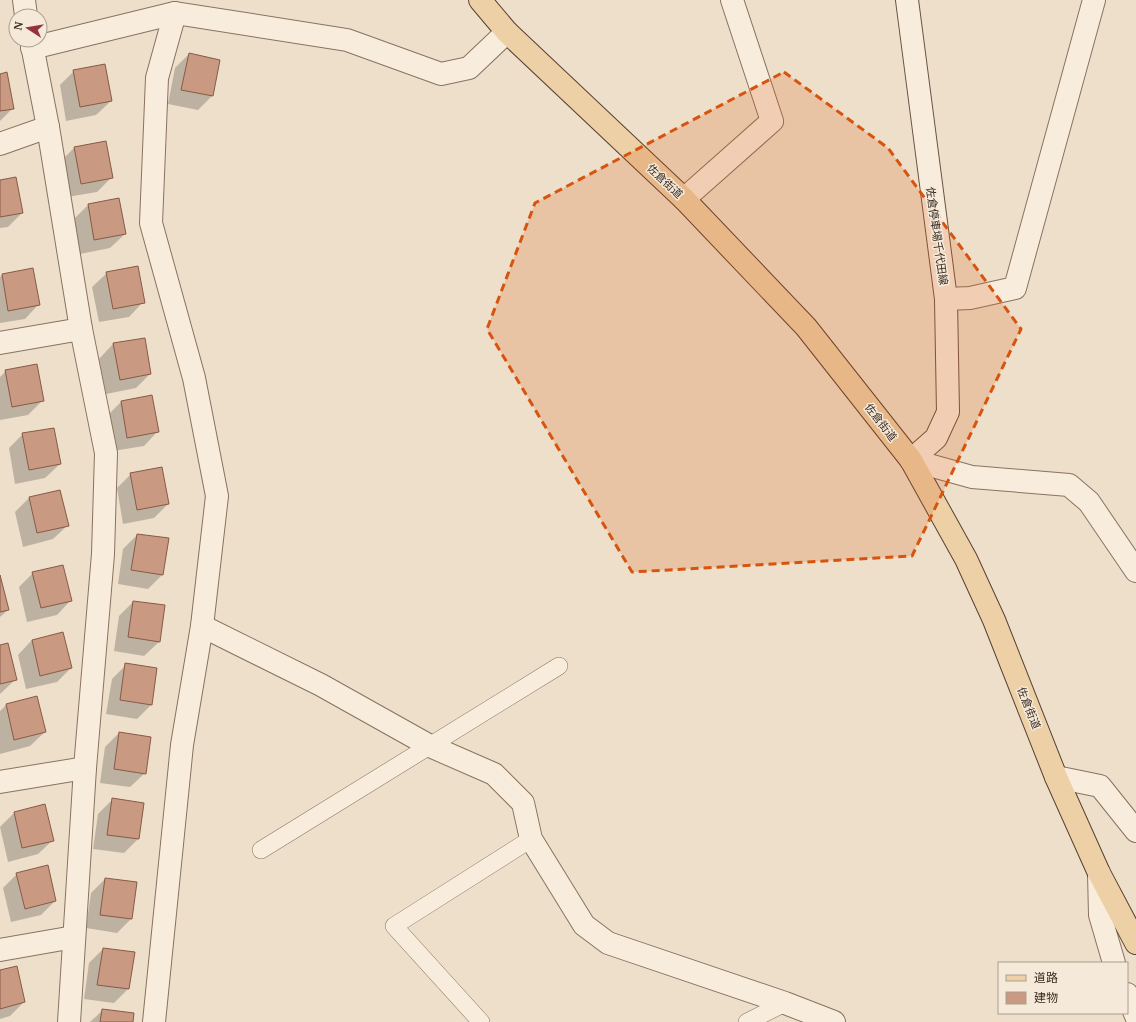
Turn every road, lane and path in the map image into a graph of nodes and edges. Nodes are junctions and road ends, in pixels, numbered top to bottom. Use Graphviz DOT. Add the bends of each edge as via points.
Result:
graph roads {
  1 [pos="480,0"];
  2 [pos="732,0"];
  3 [pos="907,0"];
  4 [pos="1094,0"];
  5 [pos="175,13"];
  6 [pos="507,32"];
  7 [pos="48,40"];
  8 [pos="32,48"];
  9 [pos="48,128"];
  10 [pos="0,144"];
  11 [pos="684,199"];
  12 [pos="946,299"];
  13 [pos="81,329"];
  14 [pos="0,343"];
  15 [pos="911,460"];
  16 [pos="1136,571"];
  17 [pos="202,626"];
  18 [pos="559,666"];
  19 [pos="430,746"];
  20 [pos="85,768"];
  21 [pos="1056,777"];
  22 [pos="0,782"];
  23 [pos="1136,831"];
  24 [pos="531,839"];
  25 [pos="262,850"];
  26 [pos="1099,873"];
  27 [pos="74,936"];
  28 [pos="1136,943"];
  29 [pos="0,950"];
  30 [pos="1114,962"];
  31 [pos="1128,996"];
  32 [pos="785,1003"];
  33 [pos="1136,1016"];
  34 [pos="69,1022"];
  35 [pos="154,1022"];
  36 [pos="481,1022"];
  37 [pos="747,1022"];
  38 [pos="834,1022"];
  1 -- 6 [label="main road, 佐倉街道"];
  2 -- 11 [label="street" via="772,121"];
  3 -- 12 [label="street, 佐倉停車場千代田線"];
  4 -- 12 [label="street" via="1015,288 970,298"];
  5 -- 6 [label="street" via="347,40 440,74 469,68"];
  5 -- 7 [label="street"];
  5 -- 17 [label="street" via="157,78 151,223 194,378 217,496"];
  6 -- 11 [label="main road, 佐倉街道"];
  8 -- 9 [label="street"];
  9 -- 10 [label="street"];
  9 -- 13 [label="street"];
  11 -- 15 [label="main road, 佐倉街道" via="806,327"];
  12 -- 15 [label="street, 佐倉停車場千代田線" via="948,412 936,438"];
  13 -- 14 [label="street"];
  13 -- 20 [label="street" via="106,453 103,554"];
  15 -- 16 [label="street" via="972,477 1069,485 1089,502"];
  15 -- 21 [label="main road, 佐倉街道" via="966,559 994,620"];
  17 -- 19 [label="street" via="321,685"];
  17 -- 35 [label="street" via="182,745"];
  18 -- 19 [label="lane"];
  19 -- 24 [label="street" via="494,774 523,803"];
  19 -- 25 [label="lane"];
  20 -- 22 [label="street"];
  20 -- 27 [label="street"];
  21 -- 23 [label="street" via="1100,786"];
  21 -- 26 [label="main road, 佐倉街道"];
  24 -- 32 [label="street" via="584,925 608,943"];
  24 -- 36 [label="lane" via="394,926"];
  26 -- 28 [label="main road, 佐倉街道"];
  26 -- 30 [label="street" via="1100,915"];
  27 -- 29 [label="street"];
  27 -- 34 [label="street"];
  31 -- 33 [label="street"];
  32 -- 37 [label="lane"];
  32 -- 38 [label="street"];
}
